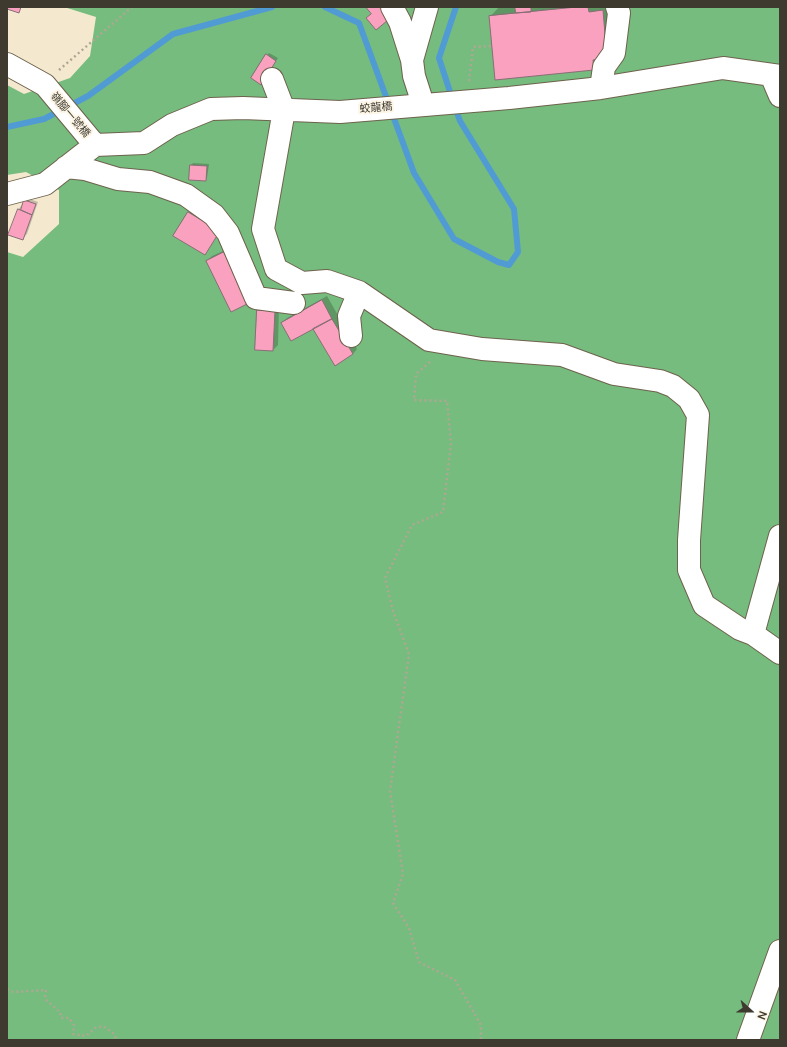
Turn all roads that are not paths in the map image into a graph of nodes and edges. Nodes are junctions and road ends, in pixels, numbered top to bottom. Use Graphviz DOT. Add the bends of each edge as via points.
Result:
graph roads {
  1 [pos="392,7"];
  2 [pos="427,7"];
  3 [pos="617,7"];
  4 [pos="412,60"];
  5 [pos="7,64"];
  6 [pos="776,75"];
  7 [pos="272,79"];
  8 [pos="601,88"];
  9 [pos="780,96"];
  10 [pos="423,104"];
  11 [pos="284,110"];
  12 [pos="95,145"];
  13 [pos="66,167"];
  14 [pos="7,194"];
  15 [pos="274,263"];
  16 [pos="244,272"];
  17 [pos="359,292"];
  18 [pos="294,303"];
  19 [pos="351,336"];
  20 [pos="780,536"];
  21 [pos="753,634"];
  22 [pos="780,653"];
  23 [pos="780,951"];
  24 [pos="748,1040"];
  1 -- 4 [label="street" via="400,22"];
  2 -- 4 [label="street"];
  3 -- 8 [label="street" via="619,13 614,53 604,67"];
  4 -- 10 [label="street"];
  5 -- 12 [label="street, 嶺腳一號橋" via="45,85"];
  6 -- 8 [label="street, 蛟龍橋" via="724,68"];
  6 -- 9 [label="street"];
  7 -- 11 [label="street"];
  8 -- 10 [label="street, 蛟龍橋"];
  10 -- 11 [label="street, 蛟龍橋" via="340,112"];
  11 -- 12 [label="street, 蛟龍橋" via="211,109 172,125 144,143"];
  11 -- 15 [label="street" via="263,229"];
  12 -- 13 [label="street"];
  13 -- 14 [label="street" via="45,184"];
  13 -- 16 [label="street" via="150,182 186,195 214,215 228,233"];
  15 -- 16 [label="street"];
  15 -- 17 [label="street" via="276,269 302,283 327,281"];
  16 -- 18 [label="street" via="256,298"];
  17 -- 19 [label="street" via="349,316"];
  17 -- 21 [label="street" via="429,340 482,349 562,355 614,374 660,381 690,399 698,415 690,570 704,605 740,629"];
  20 -- 21 [label="street"];
  21 -- 22 [label="street"];
  23 -- 24 [label="street"];
}
